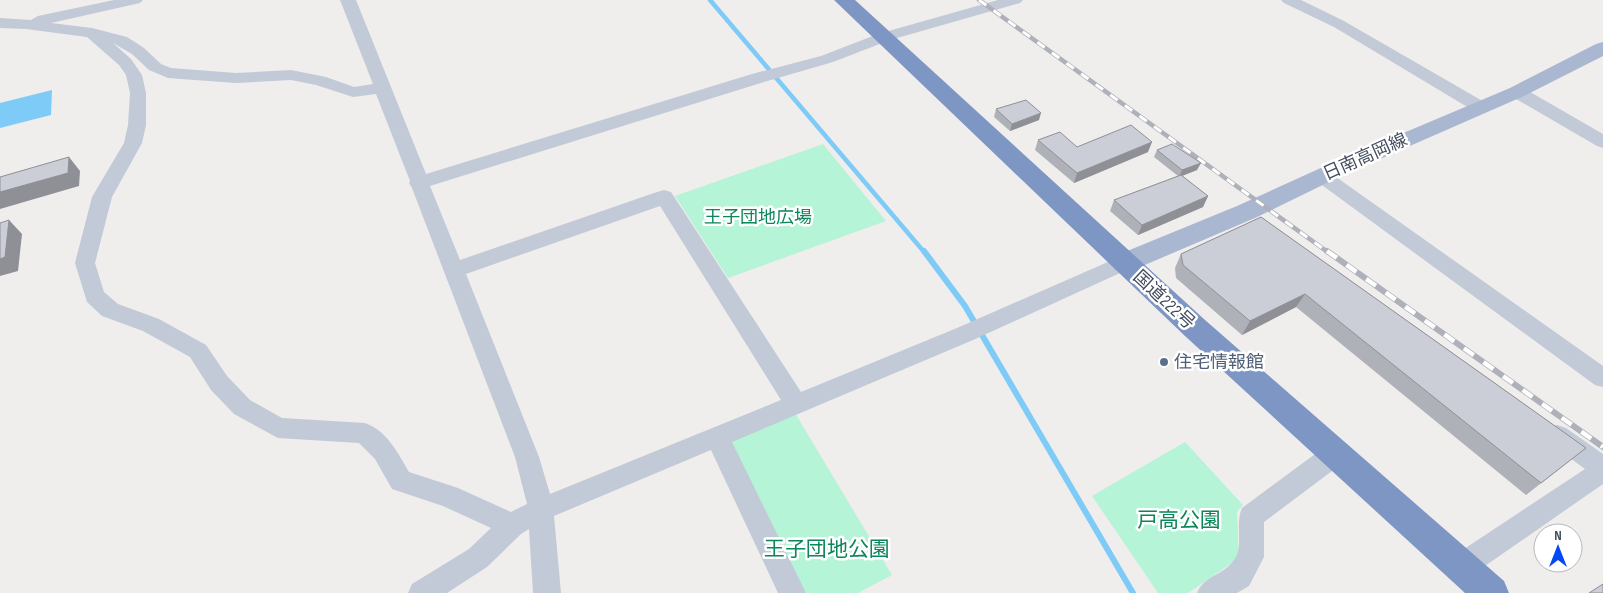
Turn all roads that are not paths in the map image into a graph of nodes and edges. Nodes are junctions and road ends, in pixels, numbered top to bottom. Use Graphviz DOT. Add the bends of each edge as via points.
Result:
graph roads {
  1 [pos="135,0"];
  2 [pos="348,0"];
  3 [pos="844,0"];
  4 [pos="1015,0"];
  5 [pos="1289,0"];
  6 [pos="0,23"];
  7 [pos="26,24"];
  8 [pos="92,33"];
  9 [pos="884,37"];
  10 [pos="1603,48"];
  11 [pos="382,88"];
  12 [pos="1516,92"];
  13 [pos="1480,107"];
  14 [pos="1603,142"];
  15 [pos="1322,176"];
  16 [pos="418,183"];
  17 [pos="1124,263"];
  18 [pos="453,270"];
  19 [pos="1603,378"];
  20 [pos="796,404"];
  21 [pos="1541,423"];
  22 [pos="717,437"];
  23 [pos="1335,454"];
  24 [pos="1603,469"];
  25 [pos="541,510"];
  26 [pos="512,525"];
  27 [pos="1462,566"];
  28 [pos="422,593"];
  29 [pos="547,593"];
  30 [pos="792,593"];
  31 [pos="1210,593"];
  32 [pos="1491,593"];
  1 -- 7 [label="street"];
  2 -- 11 [label="street"];
  3 -- 9 [label="highway, 国道222号"];
  4 -- 9 [label="street"];
  5 -- 13 [label="street" via="1339,24"];
  6 -- 7 [label="street"];
  7 -- 8 [label="street"];
  8 -- 11 [label="street" via="121,40 155,67 168,72 236,78 291,75 353,92"];
  8 -- 26 [label="street" via="125,62 134,75 138,93 133,143 102,197 86,263 95,296 110,310 151,325 198,351 219,383 242,408 278,428 365,433 384,451 401,481 449,496"];
  9 -- 16 [label="street" via="827,59"];
  9 -- 17 [label="highway, 国道222号"];
  10 -- 12 [label="main road, 日南高岡線"];
  11 -- 16 [label="street"];
  12 -- 13 [label="main road, 日南高岡線"];
  12 -- 14 [label="street"];
  13 -- 15 [label="main road, 日南高岡線"];
  15 -- 17 [label="main road, 日南高岡線" via="1254,218"];
  15 -- 19 [label="street"];
  16 -- 18 [label="street"];
  17 -- 20 [label="street" via="966,334"];
  17 -- 23 [label="highway, 国道222号"];
  18 -- 20 [label="street" via="664,197"];
  18 -- 25 [label="street" via="527,457"];
  20 -- 22 [label="street"];
  21 -- 24 [label="street"];
  22 -- 25 [label="street"];
  22 -- 30 [label="street"];
  23 -- 27 [label="highway, 国道222号"];
  23 -- 31 [label="street" via="1251,516 1251,557 1239,577"];
  24 -- 27 [label="street"];
  25 -- 26 [label="street"];
  25 -- 29 [label="street"];
  26 -- 28 [label="street" via="478,558"];
  27 -- 32 [label="highway, 国道222号"];
}
